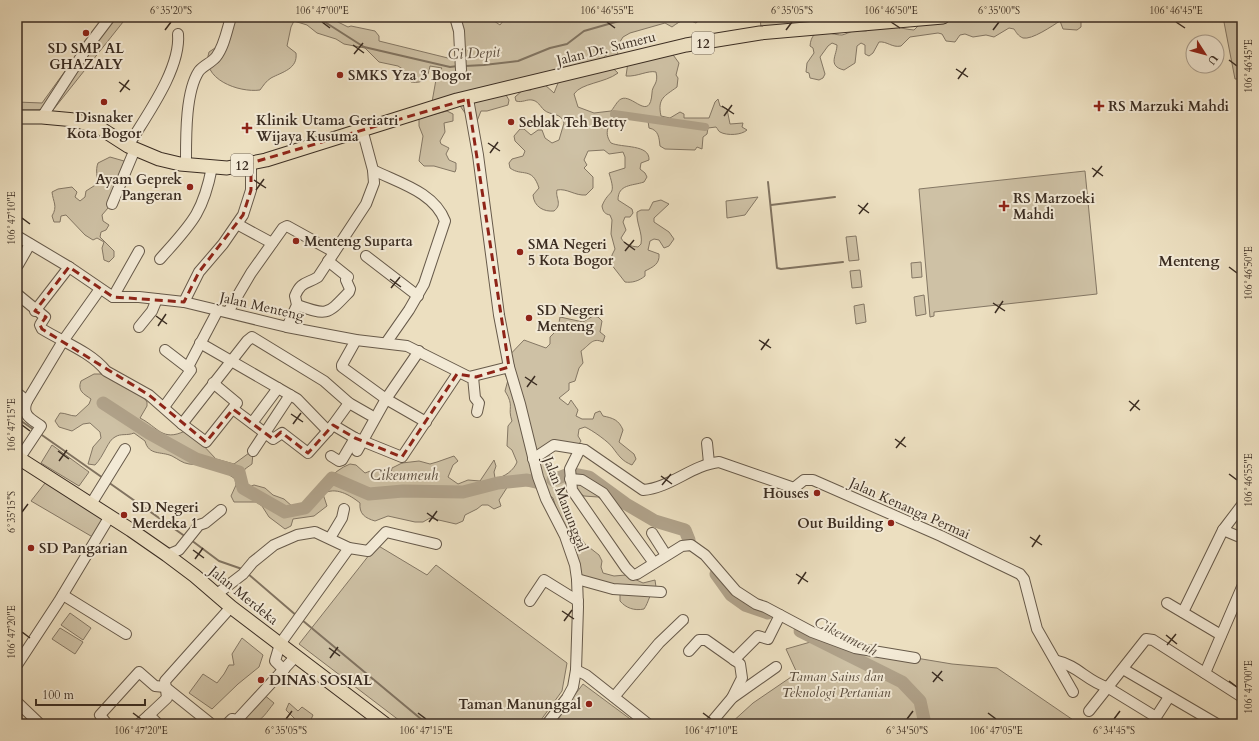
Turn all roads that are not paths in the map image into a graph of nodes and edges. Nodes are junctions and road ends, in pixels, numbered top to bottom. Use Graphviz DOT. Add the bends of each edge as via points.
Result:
graph roads {
  1 [pos="110,17"];
  2 [pos="231,17"];
  3 [pos="455,17"];
  4 [pos="943,17"];
  5 [pos="178,34"];
  6 [pos="461,70"];
  7 [pos="468,99"];
  8 [pos="17,117"];
  9 [pos="42,117"];
  10 [pos="362,129"];
  11 [pos="132,147"];
  12 [pos="251,163"];
  13 [pos="186,165"];
  14 [pos="212,167"];
  15 [pos="373,170"];
  16 [pos="112,204"];
  17 [pos="238,224"];
  18 [pos="17,236"];
  19 [pos="272,243"];
  20 [pos="30,244"];
  21 [pos="139,251"];
  22 [pos="334,252"];
  23 [pos="366,256"];
  24 [pos="160,259"];
  25 [pos="328,261"];
  26 [pos="18,265"];
  27 [pos="69,267"];
  28 [pos="100,289"];
  29 [pos="17,294"];
  30 [pos="418,296"];
  31 [pos="113,297"];
  32 [pos="157,299"];
  33 [pos="184,302"];
  34 [pos="298,305"];
  35 [pos="35,310"];
  36 [pos="218,310"];
  37 [pos="228,312"];
  38 [pos="139,327"];
  39 [pos="287,327"];
  40 [pos="356,340"];
  41 [pos="63,342"];
  42 [pos="200,343"];
  43 [pos="386,343"];
  44 [pos="165,350"];
  45 [pos="419,351"];
  46 [pos="232,361"];
  47 [pos="188,367"];
  48 [pos="508,367"];
  49 [pos="458,373"];
  50 [pos="474,377"];
  51 [pos="212,383"];
  52 [pos="278,388"];
  53 [pos="17,393"];
  54 [pos="290,395"];
  55 [pos="386,399"];
  56 [pos="27,401"];
  57 [pos="349,403"];
  58 [pos="164,406"];
  59 [pos="233,409"];
  60 [pos="477,412"];
  61 [pos="370,415"];
  62 [pos="426,422"];
  63 [pos="252,423"];
  64 [pos="182,424"];
  65 [pos="331,428"];
  66 [pos="265,432"];
  67 [pos="360,440"];
  68 [pos="707,443"];
  69 [pos="125,449"];
  70 [pos="580,449"];
  71 [pos="253,451"];
  72 [pos="356,452"];
  73 [pos="332,456"];
  74 [pos="18,458"];
  75 [pos="533,459"];
  76 [pos="709,463"];
  77 [pos="570,478"];
  78 [pos="91,504"];
  79 [pos="1242,505"];
  80 [pos="344,509"];
  81 [pos="221,510"];
  82 [pos="110,516"];
  83 [pos="1223,530"];
  84 [pos="652,533"];
  85 [pos="330,538"];
  86 [pos="1242,538"];
  87 [pos="436,544"];
  88 [pos="349,548"];
  89 [pos="167,555"];
  90 [pos="666,555"];
  91 [pos="654,563"];
  92 [pos="577,579"];
  93 [pos="1242,587"];
  94 [pos="661,592"];
  95 [pos="217,594"];
  96 [pos="63,595"];
  97 [pos="530,601"];
  98 [pos="578,601"];
  99 [pos="1167,602"];
  100 [pos="231,607"];
  101 [pos="1183,612"];
  102 [pos="780,615"];
  103 [pos="683,620"];
  104 [pos="126,634"];
  105 [pos="1221,635"];
  106 [pos="280,644"];
  107 [pos="689,651"];
  108 [pos="296,656"];
  109 [pos="915,658"];
  110 [pos="734,660"];
  111 [pos="1057,661"];
  112 [pos="17,665"];
  113 [pos="776,667"];
  114 [pos="1123,669"];
  115 [pos="284,670"];
  116 [pos="576,670"];
  117 [pos="1205,673"];
  118 [pos="165,687"];
  119 [pos="1107,687"];
  120 [pos="1073,692"];
  121 [pos="1241,694"];
  122 [pos="614,696"];
  123 [pos="1169,697"];
  124 [pos="732,698"];
  125 [pos="17,702"];
  126 [pos="1089,711"];
  127 [pos="149,714"];
  128 [pos="1156,721"];
  129 [pos="210,723"];
  130 [pos="40,724"];
  131 [pos="107,724"];
  132 [pos="139,724"];
  133 [pos="158,724"];
  134 [pos="227,724"];
  135 [pos="386,724"];
  136 [pos="547,724"];
  137 [pos="648,724"];
  138 [pos="710,724"];
  139 [pos="1218,724"];
  1 -- 9 [label="street"];
  2 -- 13 [label="street" via="219,53 200,71 194,83 187,121"];
  3 -- 6 [label="street" via="459,31"];
  4 -- 7 [label="main road, Jalan Dr. Sumeru / 12" via="760,33 686,45"];
  5 -- 11 [label="street" via="173,65"];
  7 -- 10 [label="main road, 12" via="457,100"];
  7 -- 48 [label="street, Jalan Manunggal"];
  8 -- 9 [label="main road, 12"];
  9 -- 11 [label="main road, 12" via="75,120 100,128"];
  10 -- 12 [label="main road, 12"];
  10 -- 15 [label="street"];
  11 -- 13 [label="main road, 12" via="159,159"];
  11 -- 16 [label="street"];
  12 -- 14 [label="main road, 12" via="227,168"];
  12 -- 17 [label="street" via="249,201"];
  13 -- 14 [label="main road, 12"];
  14 -- 24 [label="street" via="207,191 197,215"];
  15 -- 22 [label="street" via="374,183 366,204"];
  15 -- 30 [label="street" via="437,204 445,221 426,280"];
  17 -- 19 [label="street"];
  17 -- 33 [label="street" via="199,272"];
  18 -- 20 [label="street, Jalan Menteng"];
  19 -- 22 [label="street" via="287,226"];
  19 -- 37 [label="street" via="250,273"];
  20 -- 26 [label="street"];
  20 -- 27 [label="street, Jalan Menteng"];
  21 -- 31 [label="street"];
  22 -- 25 [label="street"];
  23 -- 30 [label="street"];
  25 -- 34 [label="street" via="318,277 304,283 298,289 295,296"];
  25 -- 34 [label="street" via="348,276 346,280 349,292 333,309 326,312"];
  27 -- 28 [label="street, Jalan Menteng"];
  27 -- 35 [label="street"];
  28 -- 31 [label="street, Jalan Menteng"];
  28 -- 41 [label="street"];
  29 -- 35 [label="street"];
  30 -- 43 [label="street"];
  31 -- 32 [label="street, Jalan Menteng"];
  32 -- 33 [label="street, Jalan Menteng"];
  32 -- 38 [label="street" via="152,311"];
  33 -- 36 [label="street, Jalan Menteng"];
  34 -- 39 [label="street"];
  35 -- 41 [label="street" via="45,317 40,327"];
  36 -- 37 [label="street, Jalan Menteng"];
  36 -- 42 [label="street"];
  37 -- 39 [label="street, Jalan Menteng"];
  39 -- 40 [label="street, Jalan Menteng"];
  40 -- 43 [label="street, Jalan Menteng"];
  40 -- 55 [label="street" via="342,367"];
  41 -- 56 [label="street"];
  41 -- 58 [label="street" via="106,371 141,389"];
  42 -- 46 [label="street"];
  42 -- 47 [label="street"];
  43 -- 45 [label="street, Jalan Menteng" via="407,346"];
  44 -- 47 [label="street"];
  45 -- 49 [label="street, Jalan Menteng"];
  45 -- 55 [label="street"];
  46 -- 51 [label="street"];
  46 -- 52 [label="street"];
  46 -- 57 [label="street" via="250,338 255,338 324,381"];
  47 -- 58 [label="street" via="190,372"];
  48 -- 50 [label="street"];
  48 -- 75 [label="street, Jalan Manunggal"];
  49 -- 50 [label="street, Jalan Menteng"];
  49 -- 62 [label="street"];
  50 -- 60 [label="street" via="474,398 479,404"];
  51 -- 59 [label="street" via="236,401"];
  51 -- 64 [label="street"];
  52 -- 54 [label="street"];
  52 -- 63 [label="street"];
  53 -- 56 [label="street"];
  54 -- 65 [label="street"];
  54 -- 66 [label="street"];
  55 -- 62 [label="street"];
  55 -- 67 [label="street"];
  56 -- 74 [label="street" via="26,415 41,426"];
  57 -- 61 [label="street"];
  57 -- 65 [label="street"];
  58 -- 64 [label="street"];
  59 -- 63 [label="street"];
  59 -- 64 [label="street" via="206,442"];
  62 -- 67 [label="street" via="402,457"];
  63 -- 66 [label="street"];
  65 -- 66 [label="street" via="308,453 282,433 274,439"];
  65 -- 67 [label="street"];
  66 -- 71 [label="street"];
  67 -- 72 [label="street"];
  67 -- 73 [label="street" via="342,460 339,461"];
  68 -- 76 [label="street"];
  69 -- 78 [label="street"];
  70 -- 75 [label="street, Jalan Kenanga Permai" via="554,444"];
  70 -- 76 [label="street, Jalan Kenanga Permai" via="645,490"];
  70 -- 77 [label="street" via="570,468"];
  74 -- 78 [label="main road, Jalan Merdeka"];
  75 -- 92 [label="street, Jalan Manunggal" via="546,499 565,536"];
  76 -- 111 [label="street, Jalan Kenanga Permai" via="728,464 794,488 804,480 813,480 1010,568 1024,579 1037,629"];
  77 -- 91 [label="street" via="582,480 603,493"];
  77 -- 91 [label="street" via="572,490 626,568 635,575"];
  78 -- 82 [label="main road, Jalan Merdeka"];
  79 -- 83 [label="street"];
  80 -- 85 [label="street" via="342,518"];
  81 -- 89 [label="street" via="199,525 179,550"];
  82 -- 89 [label="main road, Jalan Merdeka"];
  82 -- 96 [label="street"];
  83 -- 86 [label="street"];
  83 -- 101 [label="street"];
  84 -- 90 [label="street"];
  85 -- 88 [label="street"];
  85 -- 95 [label="street" via="315,532 298,535 274,545"];
  87 -- 88 [label="street" via="386,532 368,551"];
  88 -- 106 [label="street"];
  89 -- 95 [label="main road, Jalan Merdeka"];
  90 -- 91 [label="street"];
  90 -- 102 [label="street" via="686,545 705,555 736,591"];
  92 -- 94 [label="street" via="618,590"];
  92 -- 98 [label="street, Jalan Manunggal"];
  93 -- 105 [label="street"];
  95 -- 100 [label="main road, Jalan Merdeka"];
  96 -- 104 [label="street"];
  96 -- 112 [label="street"];
  97 -- 98 [label="street" via="544,580"];
  98 -- 116 [label="street, Jalan Manunggal"];
  99 -- 101 [label="street"];
  100 -- 106 [label="main road, Jalan Merdeka"];
  100 -- 118 [label="street" via="168,676 164,682"];
  101 -- 105 [label="street"];
  102 -- 109 [label="street" via="812,632 855,648"];
  102 -- 110 [label="street" via="768,639 758,636"];
  103 -- 122 [label="street" via="652,651"];
  105 -- 117 [label="street"];
  106 -- 108 [label="main road, Jalan Merdeka"];
  106 -- 115 [label="street" via="275,661"];
  107 -- 110 [label="street" via="699,640 706,640"];
  108 -- 115 [label="street"];
  108 -- 135 [label="main road, Jalan Merdeka"];
  110 -- 124 [label="street" via="740,664 742,678"];
  111 -- 119 [label="street" via="1068,663 1098,684"];
  111 -- 120 [label="street, Jalan Kenanga Permai"];
  113 -- 124 [label="street"];
  114 -- 117 [label="street" via="1149,638"];
  114 -- 119 [label="street"];
  114 -- 123 [label="street"];
  115 -- 134 [label="street" via="237,720 232,719"];
  116 -- 122 [label="street"];
  116 -- 136 [label="street, Jalan Manunggal" via="571,692"];
  117 -- 121 [label="street"];
  118 -- 127 [label="street" via="167,698"];
  118 -- 129 [label="street"];
  118 -- 131 [label="street" via="155,686 138,672 100,715"];
  119 -- 126 [label="street"];
  119 -- 128 [label="street"];
  122 -- 137 [label="street"];
  123 -- 128 [label="street"];
  123 -- 139 [label="street"];
  124 -- 138 [label="street"];
  125 -- 130 [label="street"];
  127 -- 132 [label="street"];
  127 -- 133 [label="street"];
}
